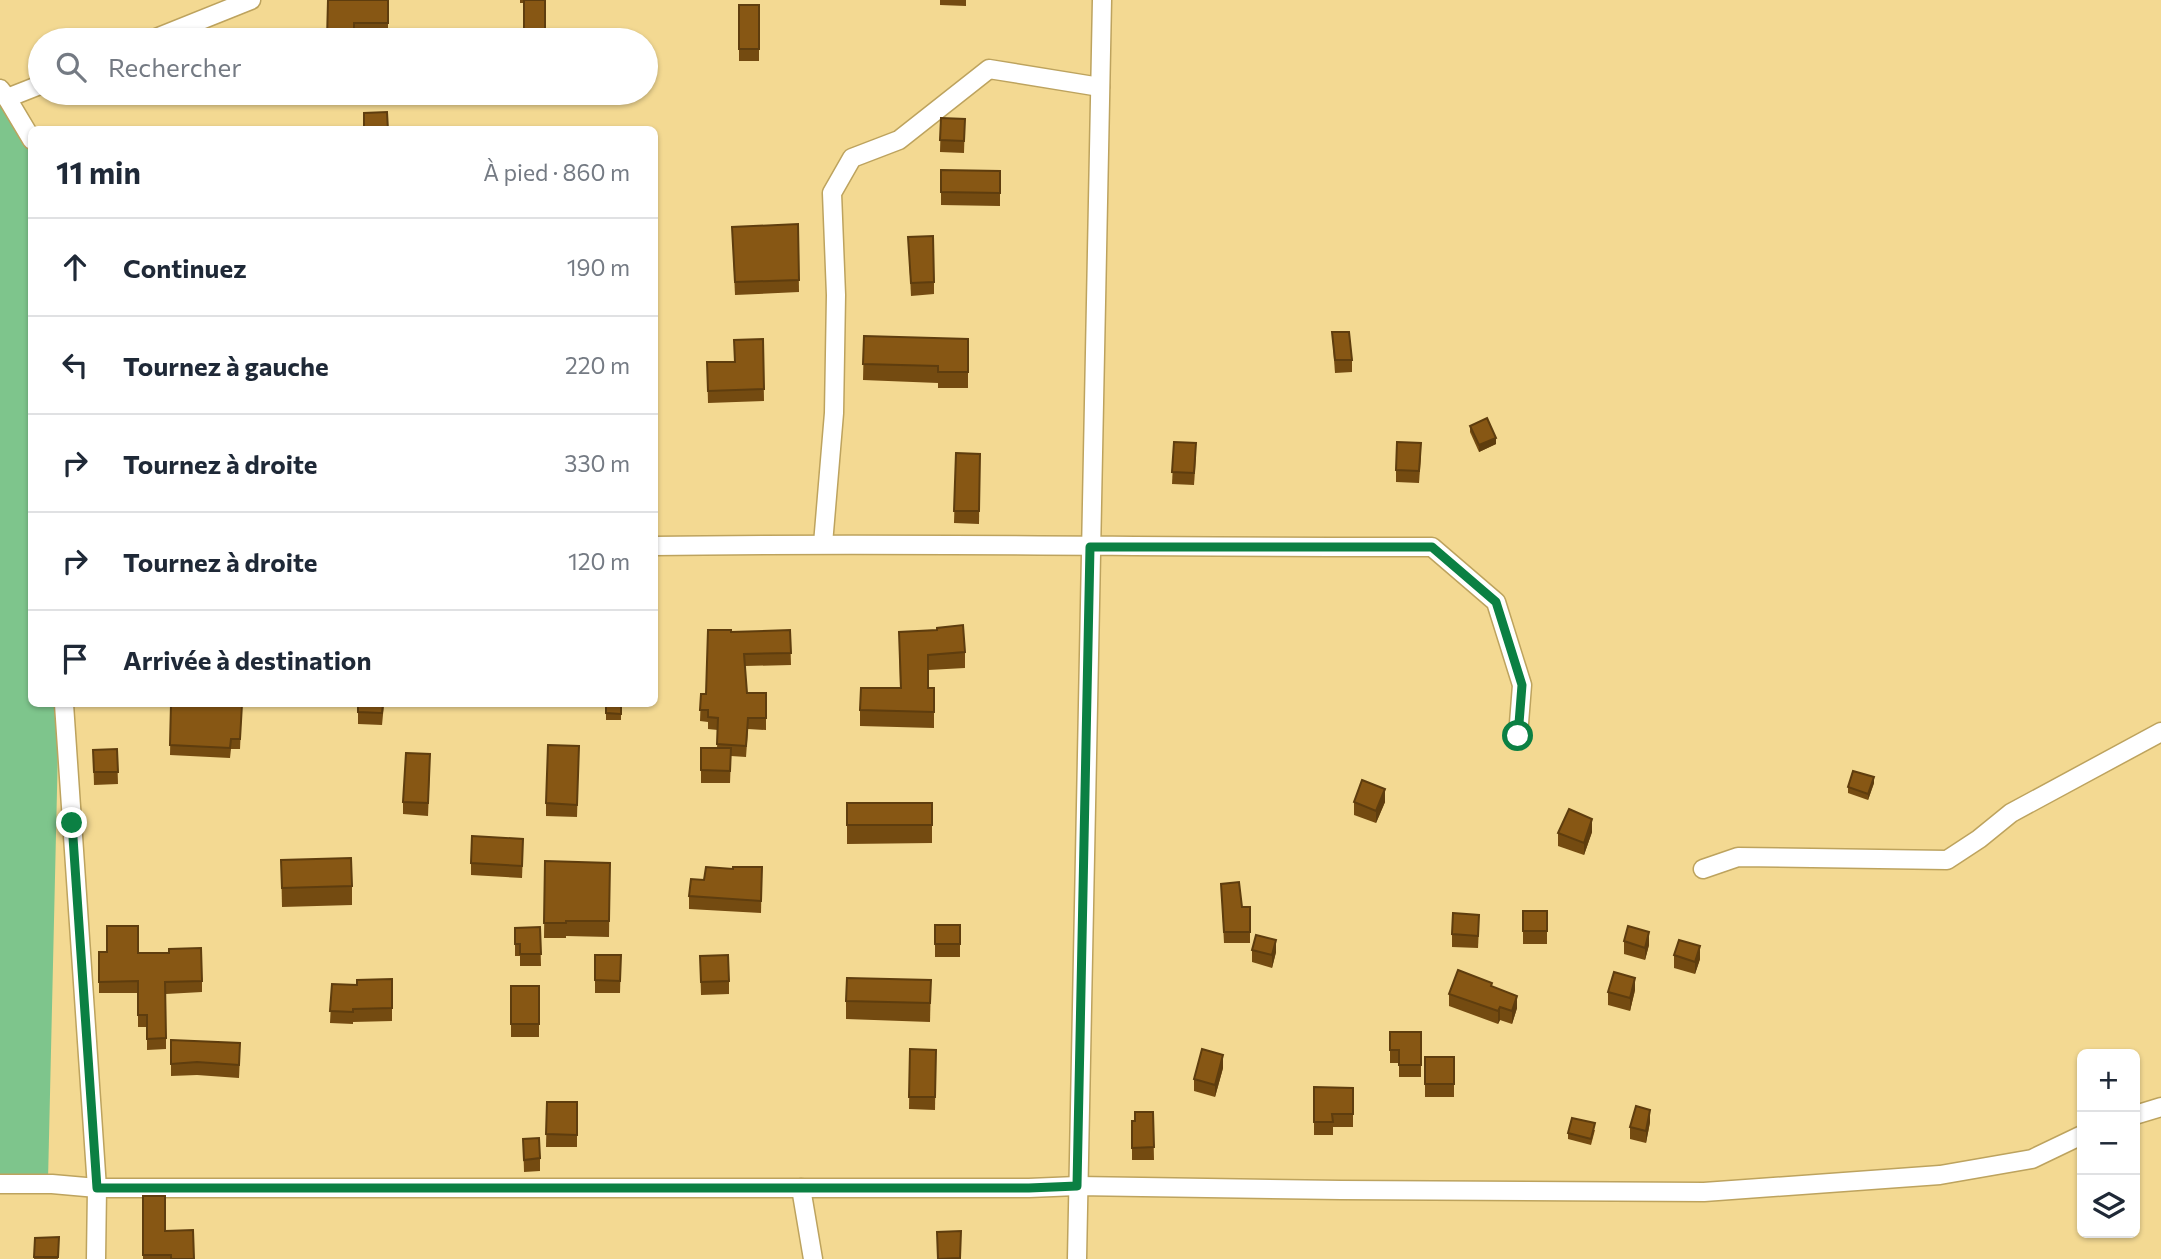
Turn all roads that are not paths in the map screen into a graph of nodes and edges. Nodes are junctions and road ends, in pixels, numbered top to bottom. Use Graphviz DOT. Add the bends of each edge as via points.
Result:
graph roads {
  1 [pos="251,0"];
  2 [pos="1102,0"];
  3 [pos="181,28"];
  4 [pos="1100,87"];
  5 [pos="28,88"];
  6 [pos="4,94"];
  7 [pos="28,133"];
  8 [pos="823,544"];
  9 [pos="658,546"];
  10 [pos="1090,547"];
  11 [pos="64,707"];
  12 [pos="2161,732"];
  13 [pos="1518,736"];
  14 [pos="1703,869"];
  15 [pos="2161,1107"];
  16 [pos="2140,1113"];
  17 [pos="2077,1138"];
  18 [pos="0,1184"];
  19 [pos="1077,1186"];
  20 [pos="97,1188"];
  21 [pos="801,1188"];
  22 [pos="96,1259"];
  23 [pos="813,1259"];
  24 [pos="1077,1259"];
  1 -- 3 [label="street"];
  2 -- 4 [label="street"];
  4 -- 8 [label="street" via="989,69 899,140 852,158 832,193 834,413"];
  4 -- 10 [label="street"];
  5 -- 6 [label="street"];
  6 -- 7 [label="street"];
  8 -- 9 [label="street"];
  8 -- 10 [label="street"];
  10 -- 13 [label="street" via="1432,547 1496,602 1522,685"];
  10 -- 19 [label="street"];
  11 -- 20 [label="street"];
  12 -- 14 [label="street" via="2011,813 1947,860 1738,857"];
  15 -- 16 [label="street"];
  17 -- 19 [label="street" via="2032,1160 1940,1175 1704,1192"];
  18 -- 20 [label="street"];
  19 -- 21 [label="street"];
  19 -- 24 [label="street"];
  20 -- 21 [label="street"];
  20 -- 22 [label="street"];
  21 -- 23 [label="street"];
}
